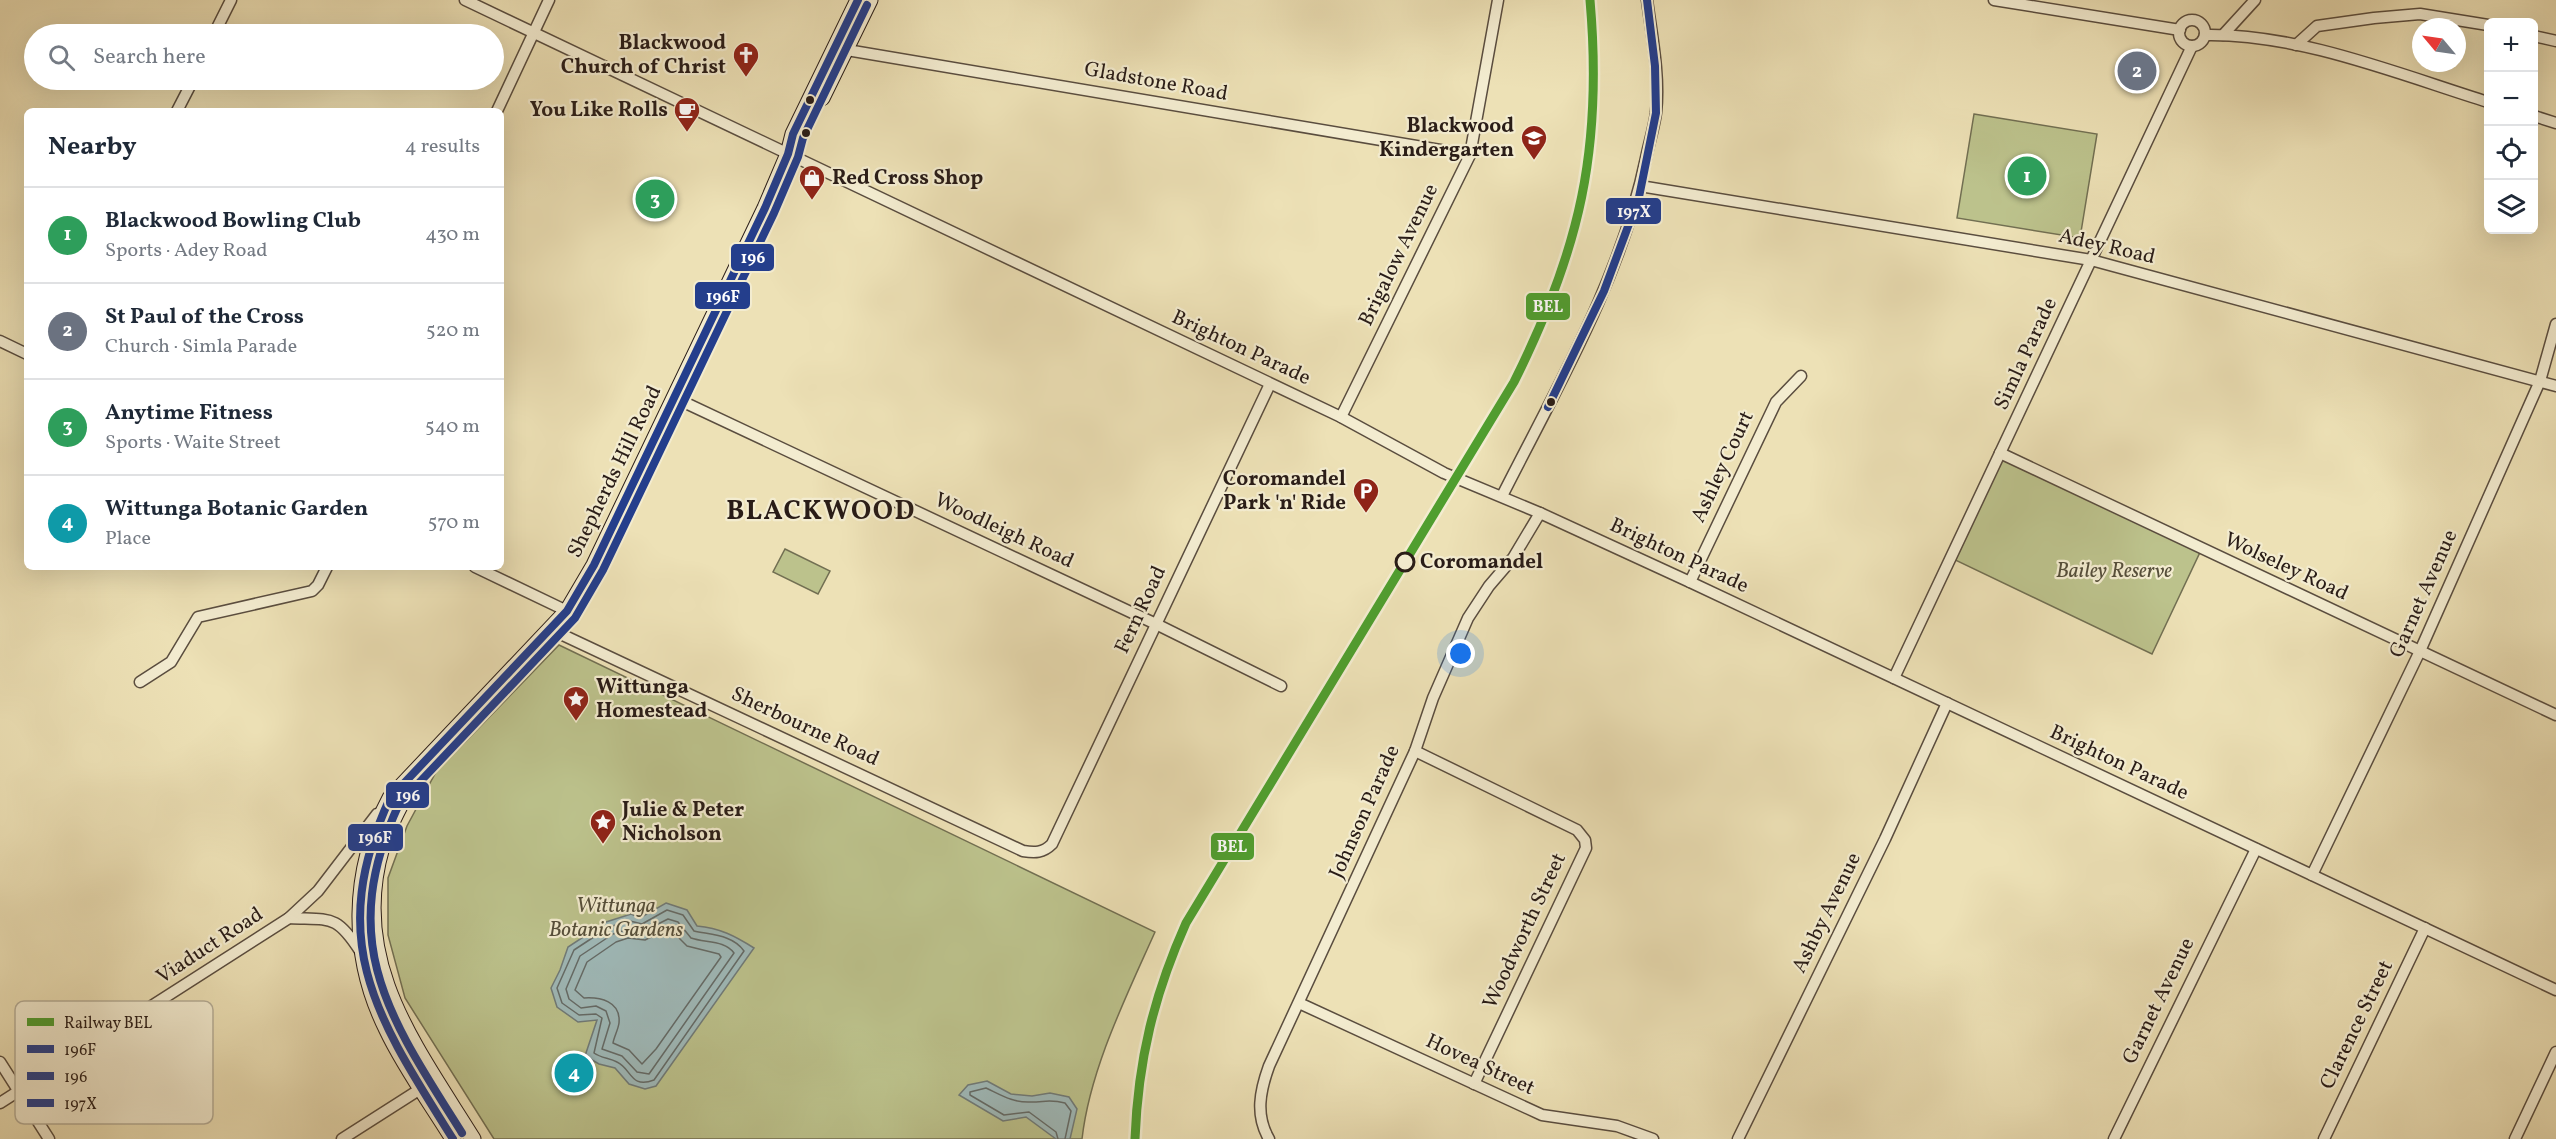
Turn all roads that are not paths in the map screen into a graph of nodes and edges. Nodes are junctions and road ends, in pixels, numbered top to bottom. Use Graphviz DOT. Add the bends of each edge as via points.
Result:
graph roads {
  1 [pos="231,0"];
  2 [pos="465,0"];
  3 [pos="549,0"];
  4 [pos="858,0"];
  5 [pos="870,0"];
  6 [pos="1498,0"];
  7 [pos="1647,0"];
  8 [pos="1994,0"];
  9 [pos="2255,0"];
  10 [pos="219,24"];
  11 [pos="2484,24"];
  12 [pos="2180,30"];
  13 [pos="534,33"];
  14 [pos="2309,33"];
  15 [pos="2205,35"];
  16 [pos="2223,35"];
  17 [pos="2538,37"];
  18 [pos="2556,41"];
  19 [pos="2296,45"];
  20 [pos="2192,46"];
  21 [pos="2310,47"];
  22 [pos="840,49"];
  23 [pos="188,90"];
  24 [pos="2484,101"];
  25 [pos="179,108"];
  26 [pos="498,108"];
  27 [pos="2538,117"];
  28 [pos="2556,123"];
  29 [pos="788,154"];
  30 [pos="1470,155"];
  31 [pos="1640,186"];
  32 [pos="2091,260"];
  33 [pos="2556,324"];
  34 [pos="0,341"];
  35 [pos="24,353"];
  36 [pos="1801,376"];
  37 [pos="2540,381"];
  38 [pos="1270,384"];
  39 [pos="2556,386"];
  40 [pos="675,398"];
  41 [pos="1341,417"];
  42 [pos="2000,453"];
  43 [pos="1502,496"];
  44 [pos="1540,513"];
  45 [pos="326,570"];
  46 [pos="481,570"];
  47 [pos="1690,582"];
  48 [pos="567,611"];
  49 [pos="1156,624"];
  50 [pos="550,629"];
  51 [pos="2420,651"];
  52 [pos="1894,678"];
  53 [pos="140,682"];
  54 [pos="1281,686"];
  55 [pos="1947,703"];
  56 [pos="2556,716"];
  57 [pos="1415,751"];
  58 [pos="419,767"];
  59 [pos="390,798"];
  60 [pos="2256,849"];
  61 [pos="1045,850"];
  62 [pos="2312,875"];
  63 [pos="289,918"];
  64 [pos="2425,928"];
  65 [pos="360,951"];
  66 [pos="2556,990"];
  67 [pos="159,1001"];
  68 [pos="1299,1003"];
  69 [pos="2556,1052"];
  70 [pos="0,1062"];
  71 [pos="436,1079"];
  72 [pos="1474,1084"];
  73 [pos="15,1086"];
  74 [pos="422,1088"];
  75 [pos="15,1093"];
  76 [pos="0,1103"];
  77 [pos="39,1124"];
  78 [pos="49,1139"];
  79 [pos="342,1139"];
  80 [pos="453,1139"];
  81 [pos="473,1139"];
  82 [pos="1269,1139"];
  83 [pos="1653,1139"];
  84 [pos="1738,1139"];
  85 [pos="2114,1139"];
  86 [pos="2324,1139"];
  87 [pos="2515,1139"];
  1 -- 10 [label="street"];
  2 -- 13 [label="street, Brighton Parade"];
  3 -- 13 [label="street"];
  4 -- 22 [label="main road, Shepherds Hill Road"];
  5 -- 22 [label="main road, Shepherds Hill Road"];
  6 -- 30 [label="street, Brigalow Avenue"];
  7 -- 31 [label="street" via="1656,113"];
  8 -- 12 [label="street"];
  9 -- 16 [label="street"];
  11 -- 14 [label="street" via="2420,14 2317,26"];
  12 -- 15 [label="street" via="2184,23 2193,20 2204,27"];
  12 -- 20 [label="street" via="2182,42"];
  13 -- 26 [label="street"];
  13 -- 29 [label="street, Brighton Parade"];
  14 -- 19 [label="street"];
  14 -- 21 [label="street"];
  15 -- 16 [label="street"];
  15 -- 20 [label="street" via="2201,43"];
  16 -- 19 [label="street"];
  17 -- 18 [label="street"];
  19 -- 21 [label="street"];
  20 -- 32 [label="street, Simla Parade"];
  21 -- 24 [label="street"];
  22 -- 29 [label="main road, Shepherds Hill Road" via="793,134"];
  22 -- 30 [label="street, Gladstone Road"];
  23 -- 25 [label="street"];
  27 -- 28 [label="street"];
  29 -- 38 [label="street, Brighton Parade"];
  29 -- 40 [label="main road, Shepherds Hill Road"];
  30 -- 41 [label="street, Brigalow Avenue"];
  31 -- 32 [label="street, Adey Road"];
  31 -- 43 [label="street" via="1604,291"];
  32 -- 37 [label="street, Adey Road"];
  32 -- 42 [label="street, Simla Parade"];
  33 -- 37 [label="street, Garnet Avenue"];
  34 -- 35 [label="street"];
  36 -- 47 [label="street, Ashley Court" via="1776,402"];
  37 -- 39 [label="street, Adey Road"];
  37 -- 51 [label="street, Garnet Avenue"];
  38 -- 41 [label="street, Brighton Parade"];
  38 -- 49 [label="street, Fern Road"];
  40 -- 48 [label="main road, Shepherds Hill Road" via="594,565"];
  40 -- 49 [label="street, Woodleigh Road"];
  41 -- 43 [label="street, Brighton Parade" via="1444,473"];
  42 -- 51 [label="street, Wolseley Road"];
  42 -- 52 [label="street, Simla Parade"];
  43 -- 44 [label="street, Brighton Parade"];
  44 -- 47 [label="street, Brighton Parade"];
  44 -- 57 [label="street, Johnson Parade" via="1513,558 1468,618"];
  45 -- 53 [label="street" via="312,591 198,617 171,662"];
  46 -- 48 [label="street"];
  47 -- 52 [label="street, Brighton Parade"];
  48 -- 50 [label="main road, Shepherds Hill Road"];
  49 -- 54 [label="street, Woodleigh Road"];
  49 -- 61 [label="street, Fern Road" via="1052,844"];
  50 -- 58 [label="main road, Shepherds Hill Road"];
  50 -- 61 [label="street, Sherbourne Road" via="1023,851"];
  51 -- 56 [label="street, Wolseley Road"];
  51 -- 62 [label="street, Garnet Avenue"];
  52 -- 55 [label="street, Brighton Parade"];
  55 -- 60 [label="street, Brighton Parade"];
  55 -- 84 [label="street, Ashby Avenue"];
  57 -- 68 [label="street, Johnson Parade"];
  57 -- 72 [label="street, Woodworth Street" via="1577,830 1585,840 1586,848"];
  58 -- 59 [label="main road, Shepherds Hill Road"];
  58 -- 71 [label="main road, Shepherds Hill Road" via="382,849 373,896 374,945 391,998"];
  59 -- 63 [label="street, Viaduct Road" via="318,891"];
  59 -- 65 [label="main road, Shepherds Hill Road" via="377,823 359,897"];
  60 -- 62 [label="street, Brighton Parade"];
  60 -- 85 [label="street, Garnet Avenue"];
  62 -- 64 [label="street, Brighton Parade"];
  63 -- 65 [label="street, Viaduct Road" via="336,922"];
  63 -- 67 [label="street, Viaduct Road"];
  64 -- 66 [label="street, Brighton Parade"];
  64 -- 86 [label="street, Clarence Street"];
  65 -- 74 [label="main road, Shepherds Hill Road" via="387,1031"];
  68 -- 72 [label="street, Hovea Street"];
  68 -- 82 [label="street, Johnson Parade" via="1261,1087 1259,1109"];
  69 -- 87 [label="street"];
  70 -- 73 [label="street"];
  71 -- 74 [label="street"];
  71 -- 81 [label="main road, Shepherds Hill Road"];
  72 -- 83 [label="street, Hovea Street" via="1542,1115 1617,1126"];
  74 -- 79 [label="street"];
  74 -- 80 [label="main road, Shepherds Hill Road"];
  75 -- 76 [label="street, Viaduct Road"];
  77 -- 78 [label="street"];
}
